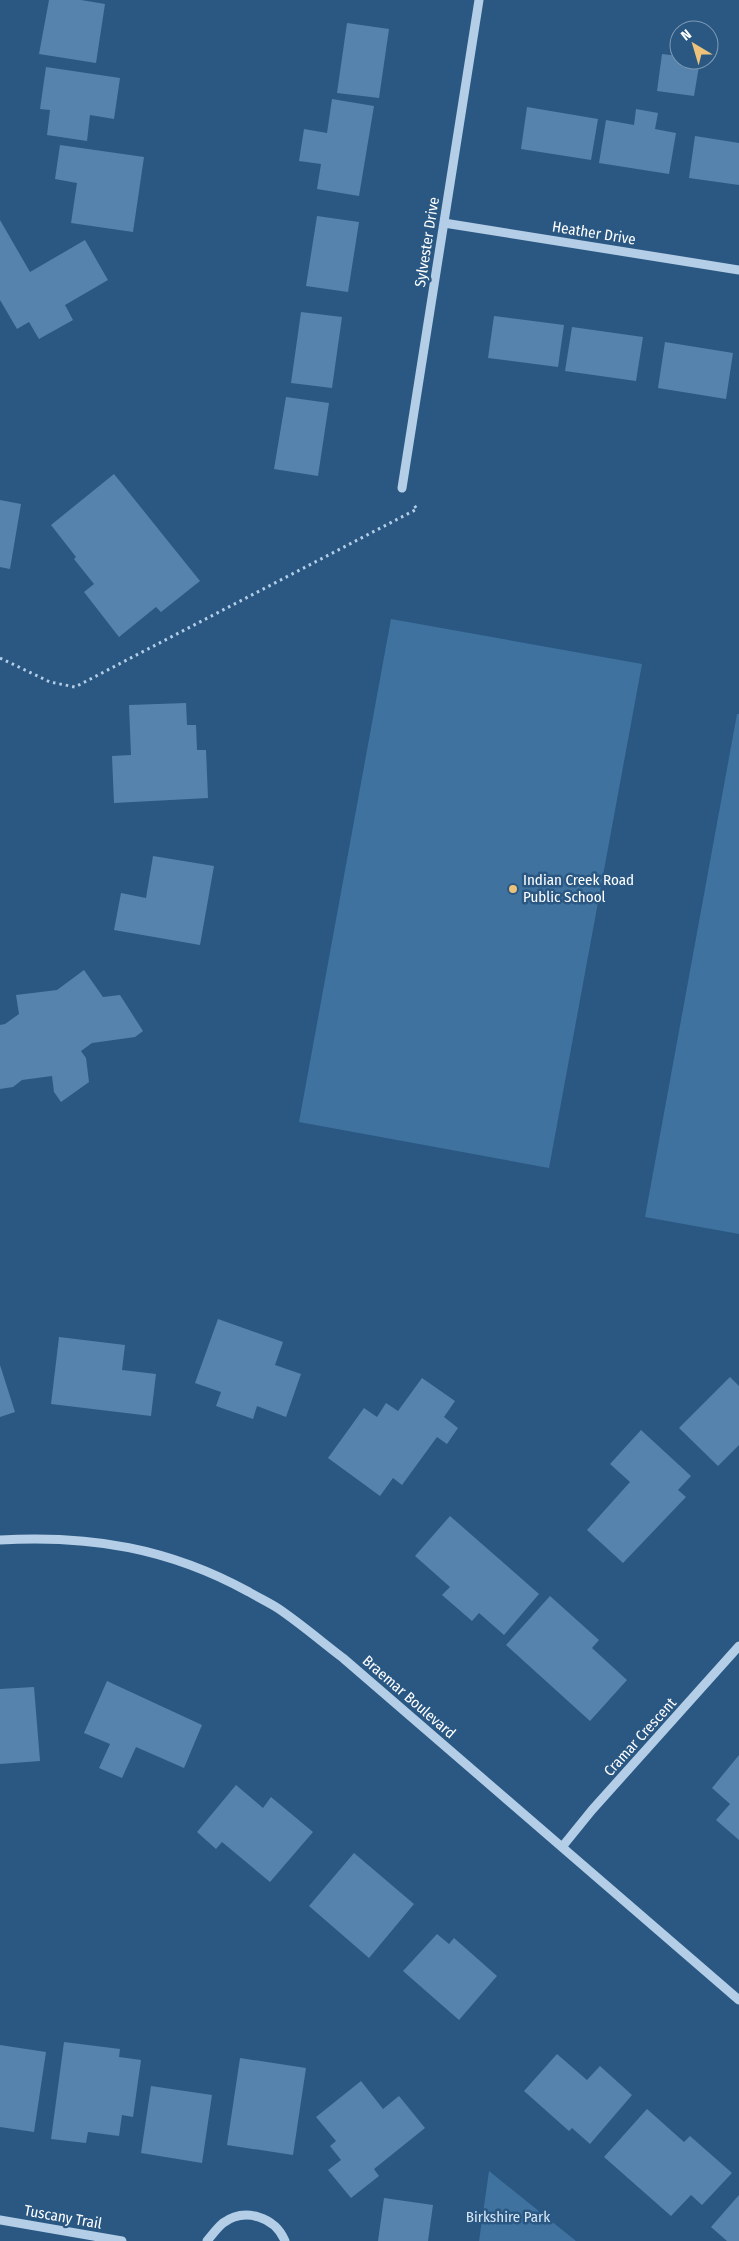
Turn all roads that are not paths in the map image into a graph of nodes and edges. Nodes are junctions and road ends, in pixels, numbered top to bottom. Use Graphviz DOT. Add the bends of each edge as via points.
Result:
graph roads {
  1 [pos="479,0"];
  2 [pos="444,223"];
  3 [pos="739,270"];
  4 [pos="402,488"];
  5 [pos="0,1540"];
  6 [pos="739,1646"];
  7 [pos="562,1847"];
  8 [pos="739,2000"];
  9 [pos="0,2220"];
  10 [pos="122,2241"];
  11 [pos="207,2241"];
  12 [pos="286,2241"];
  1 -- 2 [label="street, Sylvester Drive"];
  2 -- 3 [label="street, Heather Drive"];
  2 -- 4 [label="street, Sylvester Drive"];
  5 -- 7 [label="street, Braemar Boulevard" via="100,1541 162,1555 227,1580 278,1608 342,1658"];
  6 -- 7 [label="street, Cramar Crescent"];
  7 -- 8 [label="street, Braemar Boulevard"];
  9 -- 10 [label="street, Tuscany Trail"];
  11 -- 12 [label="street" via="222,2224 234,2217 247,2215 272,2223"];
}
